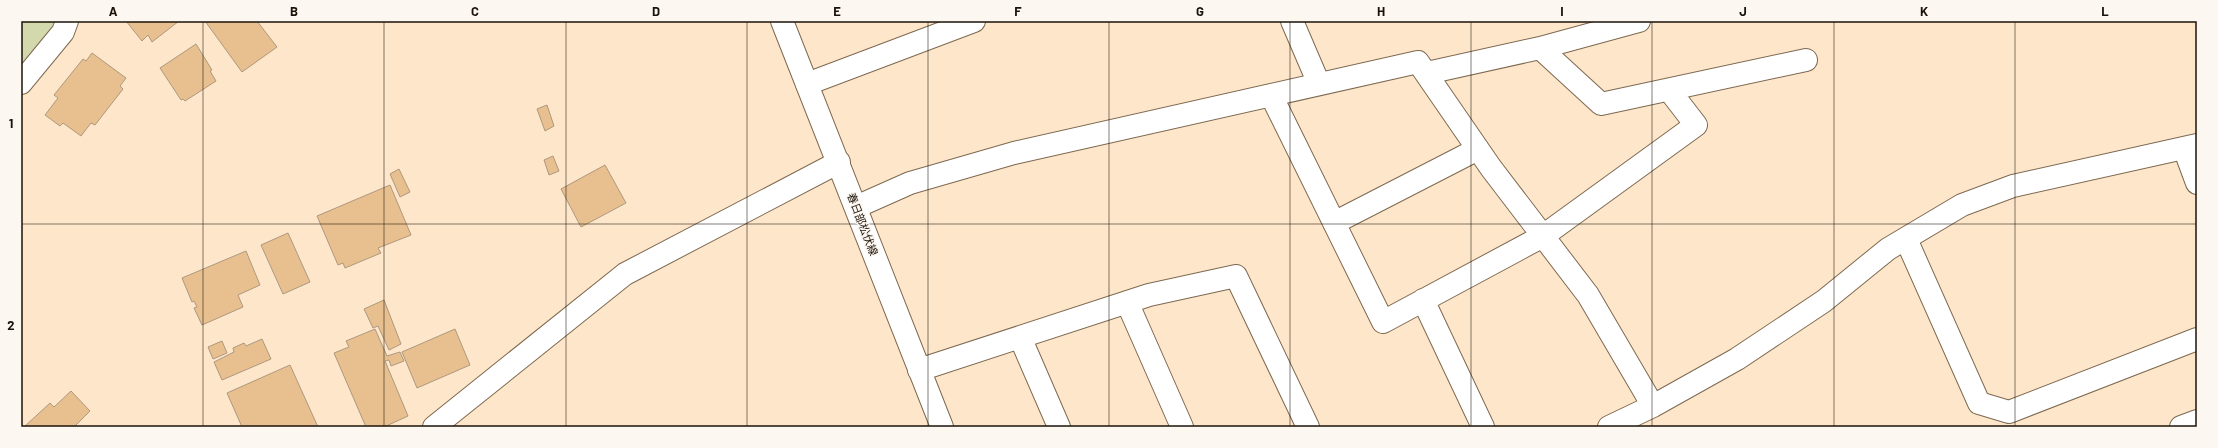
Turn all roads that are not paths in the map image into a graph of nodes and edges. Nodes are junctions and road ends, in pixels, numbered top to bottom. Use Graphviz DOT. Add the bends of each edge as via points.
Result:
graph roads {
  1 [pos="67,21"];
  2 [pos="782,21"];
  3 [pos="974,21"];
  4 [pos="1292,21"];
  5 [pos="1639,21"];
  6 [pos="1540,48"];
  7 [pos="1806,60"];
  8 [pos="1427,73"];
  9 [pos="21,83"];
  10 [pos="807,84"];
  11 [pos="1319,84"];
  12 [pos="1669,90"];
  13 [pos="1271,94"];
  14 [pos="2190,146"];
  15 [pos="1478,149"];
  16 [pos="839,162"];
  17 [pos="2197,183"];
  18 [pos="856,207"];
  19 [pos="1334,223"];
  20 [pos="1543,236"];
  21 [pos="1906,239"];
  22 [pos="1423,300"];
  23 [pos="1127,302"];
  24 [pos="1020,337"];
  25 [pos="2197,339"];
  26 [pos="919,370"];
  27 [pos="1653,406"];
  28 [pos="2014,420"];
  29 [pos="2197,421"];
  30 [pos="434,427"];
  31 [pos="942,427"];
  32 [pos="1059,427"];
  33 [pos="1182,427"];
  34 [pos="1308,427"];
  35 [pos="1483,427"];
  36 [pos="1609,427"];
  37 [pos="2181,427"];
  1 -- 9 [label="street" via="63,32"];
  2 -- 10 [label="street, 春日部松伏線"];
  3 -- 10 [label="street"];
  4 -- 11 [label="street"];
  5 -- 6 [label="street"];
  6 -- 8 [label="street"];
  6 -- 12 [label="street" via="1601,104"];
  7 -- 12 [label="street"];
  8 -- 11 [label="street" via="1418,62"];
  8 -- 15 [label="street"];
  10 -- 16 [label="street, 春日部松伏線"];
  11 -- 13 [label="street"];
  12 -- 20 [label="street" via="1696,125"];
  13 -- 18 [label="street" via="1014,153 910,183"];
  13 -- 19 [label="street"];
  14 -- 17 [label="street"];
  14 -- 21 [label="street" via="2013,186 1962,205"];
  15 -- 19 [label="street"];
  15 -- 20 [label="street"];
  16 -- 18 [label="street, 春日部松伏線"];
  16 -- 30 [label="street" via="625,274"];
  18 -- 26 [label="street, 春日部松伏線"];
  19 -- 22 [label="street" via="1382,322"];
  20 -- 22 [label="street"];
  20 -- 27 [label="street" via="1588,295"];
  21 -- 27 [label="street" via="1888,250 1824,301 1737,359"];
  21 -- 28 [label="street" via="1979,403"];
  22 -- 35 [label="street"];
  23 -- 24 [label="street"];
  23 -- 33 [label="street"];
  23 -- 34 [label="street" via="1236,276"];
  24 -- 26 [label="street"];
  24 -- 32 [label="street"];
  25 -- 28 [label="street"];
  26 -- 31 [label="street, 春日部松伏線"];
  27 -- 36 [label="street"];
  29 -- 37 [label="street"];
}
